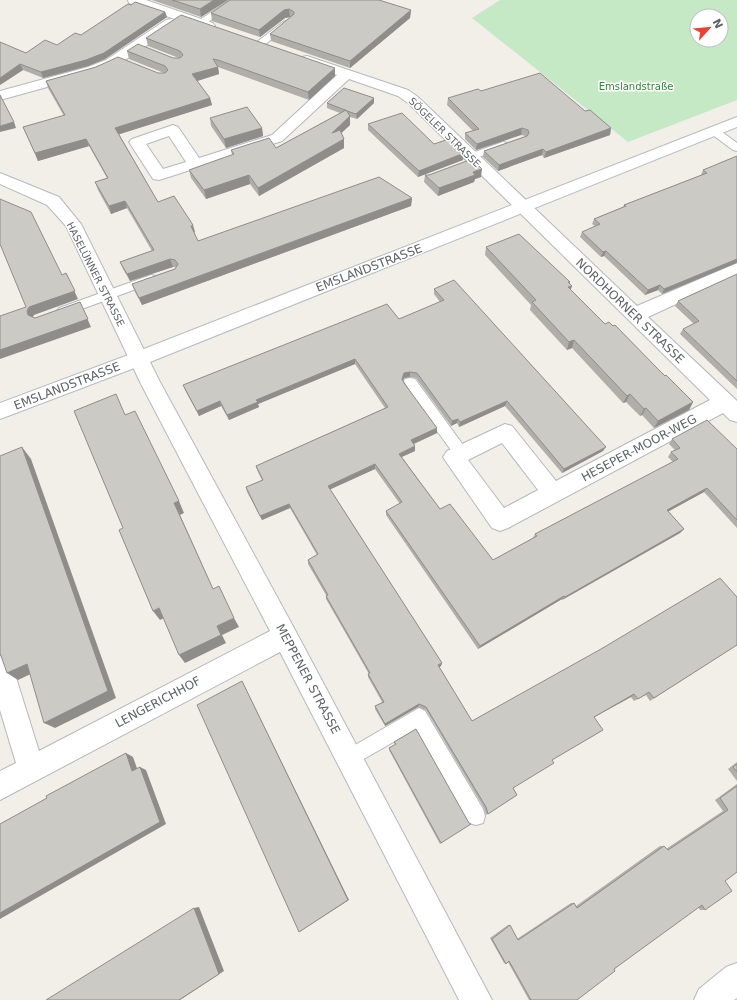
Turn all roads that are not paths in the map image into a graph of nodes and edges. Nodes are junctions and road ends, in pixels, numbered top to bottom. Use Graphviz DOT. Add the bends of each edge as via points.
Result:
graph roads {
  1 [pos="134,0"];
  2 [pos="230,3"];
  3 [pos="180,16"];
  4 [pos="289,21"];
  5 [pos="201,23"];
  6 [pos="223,31"];
  7 [pos="246,39"];
  8 [pos="260,44"];
  9 [pos="137,46"];
  10 [pos="275,49"];
  11 [pos="151,52"];
  12 [pos="296,56"];
  13 [pos="347,74"];
  14 [pos="0,96"];
  15 [pos="737,122"];
  16 [pos="714,131"];
  17 [pos="514,141"];
  18 [pos="737,148"];
  19 [pos="468,161"];
  20 [pos="195,164"];
  21 [pos="1,181"];
  22 [pos="522,208"];
  23 [pos="737,270"];
  24 [pos="166,274"];
  25 [pos="107,295"];
  26 [pos="53,314"];
  27 [pos="635,315"];
  28 [pos="138,359"];
  29 [pos="410,383"];
  30 [pos="731,408"];
  31 [pos="0,411"];
  32 [pos="461,453"];
  33 [pos="553,493"];
  34 [pos="285,636"];
  35 [pos="0,668"];
  36 [pos="349,758"];
  37 [pos="31,769"];
  38 [pos="0,786"];
  39 [pos="476,816"];
  40 [pos="737,978"];
  41 [pos="476,1000"];
  42 [pos="710,1000"];
  1 -- 3 [label="street"];
  2 -- 5 [label="lane"];
  3 -- 5 [label="street"];
  3 -- 9 [label="street"];
  4 -- 8 [label="lane"];
  5 -- 6 [label="street"];
  7 -- 8 [label="street"];
  8 -- 10 [label="street"];
  9 -- 11 [label="lane"];
  9 -- 14 [label="street" via="124,62"];
  12 -- 13 [label="street, SÖGELER STRASSE"];
  13 -- 19 [label="street, SÖGELER STRASSE" via="402,93 413,100"];
  13 -- 20 [label="street" via="277,138"];
  15 -- 16 [label="street, EMSLANDSTRASSE"];
  16 -- 18 [label="lane"];
  16 -- 22 [label="street, EMSLANDSTRASSE"];
  17 -- 19 [label="lane"];
  19 -- 22 [label="street, SÖGELER STRASSE"];
  21 -- 25 [label="street, HASELÜNNER STRASSE" via="53,201 73,224"];
  22 -- 27 [label="street, NORDHORNER STRASSE"];
  22 -- 28 [label="street, EMSLANDSTRASSE"];
  23 -- 27 [label="street"];
  24 -- 25 [label="lane"];
  25 -- 26 [label="lane"];
  25 -- 28 [label="street, HASELÜNNER STRASSE"];
  27 -- 30 [label="street, NORDHORNER STRASSE"];
  28 -- 31 [label="street, EMSLANDSTRASSE"];
  28 -- 34 [label="street, MEPPENER STRASSE"];
  29 -- 32 [label="lane"];
  30 -- 33 [label="street, HESEPER-MOOR-WEG"];
  32 -- 33 [label="street" via="505,432"];
  32 -- 33 [label="street, HESEPER-MOOR-WEG" via="454,457 500,521"];
  34 -- 36 [label="street, MEPPENER STRASSE"];
  34 -- 37 [label="street, LENGERICHHOF"];
  35 -- 37 [label="street"];
  36 -- 39 [label="lane" via="419,717"];
  36 -- 41 [label="street, MEPPENER STRASSE"];
  37 -- 38 [label="street, LENGERICHHOF"];
  40 -- 42 [label="street"];
}
